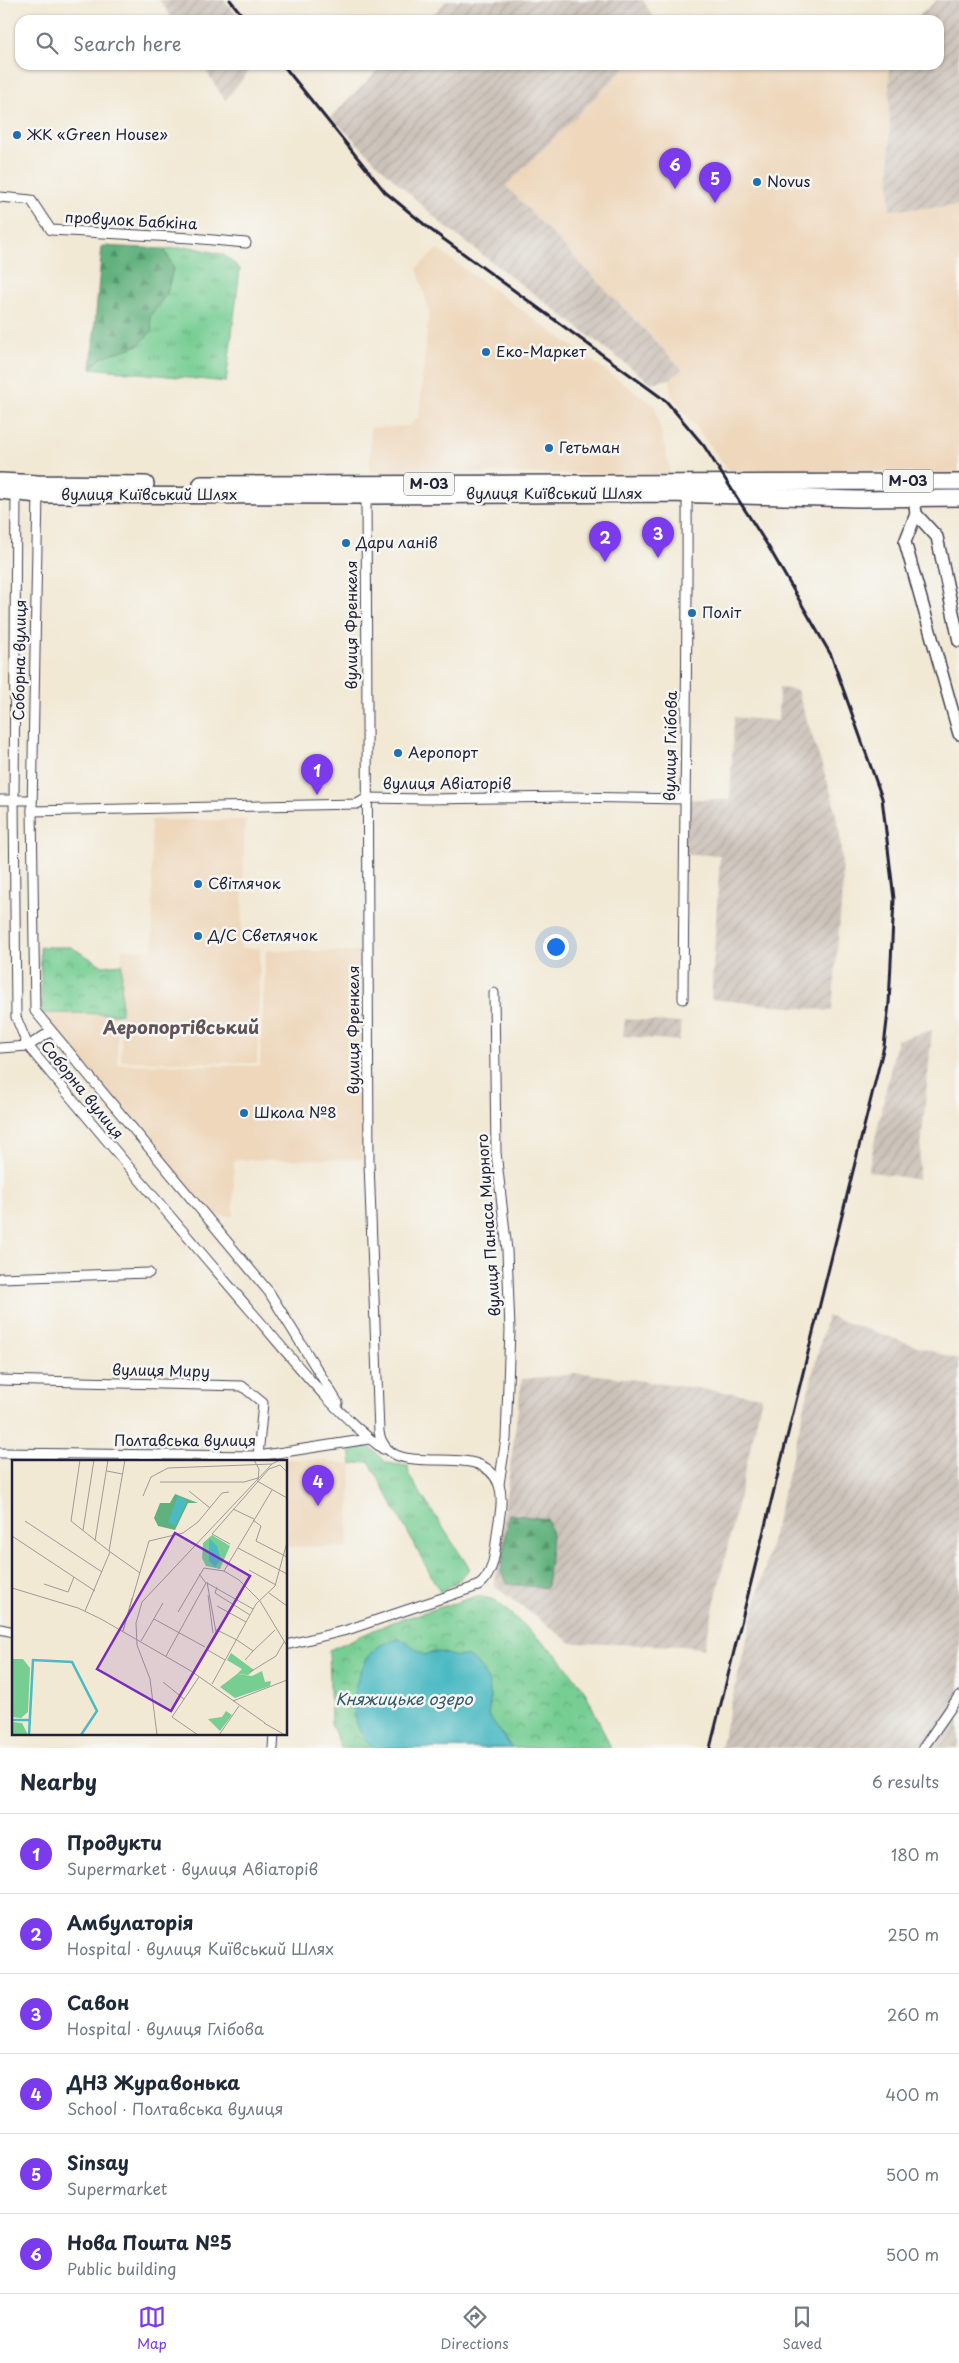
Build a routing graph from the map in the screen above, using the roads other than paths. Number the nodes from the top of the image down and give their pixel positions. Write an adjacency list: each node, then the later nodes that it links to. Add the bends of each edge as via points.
1 (0, 197): 2 (street, провулок Бабкіна, via 31,200 51,230)
2 (246, 244)
3 (0, 481): 6 (highway, вулиця Київський Шлях / М-03)
4 (912, 481): 5 (highway, вулиця Київський Шлях / М-03); 8 (highway, вулиця Київський Шлях / М-03); 12 (street)
5 (959, 482)
6 (16, 487): 7 (highway, вулиця Київський Шлях / М-03); 9 (highway, вулиця Київський Шлях / М-03); 18 (street, Соборна вулиця)
7 (38, 489): 8 (highway, вулиця Київський Шлях / М-03); 19 (street, Соборна вулиця)
8 (366, 490): 10 (highway, вулиця Київський Шлях / М-03); 15 (street, вулиця Френкеля)
9 (0, 491)
10 (687, 494): 12 (highway, вулиця Київський Шлях / М-03); 16 (street, вулиця Глібова)
11 (959, 498): 12 (highway, вулиця Київський Шлях / М-03)
12 (915, 506): 13 (street, via 937,537); 14 (street, via 905,542)
13 (959, 641)
14 (959, 734)
15 (367, 798): 16 (street, вулиця Авіаторів); 20 (street, вулиця Авіаторів, via 357,804); 31 (street, вулиця Френкеля, via 369,1163 378,1422 380,1441)
16 (684, 799): 22 (street, вулиця Глібова)
17 (0, 800): 18 (street)
18 (14, 800): 19 (street); 24 (street, Соборна вулиця, via 16,1017)
19 (32, 800): 20 (street, Соборна вулиця)
20 (32, 811): 23 (street, Соборна вулиця, via 35,1011)
21 (494, 993): 34 (street, вулиця Панаса Мирного, via 496,1152 507,1250 510,1330 506,1439)
22 (683, 999)
23 (50, 1032): 24 (street); 29 (street, Соборна вулиця, via 269,1292)
24 (28, 1046): 25 (street); 29 (street, Соборна вулиця, via 172,1220)
25 (0, 1048)
26 (149, 1273): 27 (street)
27 (0, 1278)
28 (0, 1380): 33 (street, вулиця Миру, via 242,1386 264,1403)
29 (348, 1420): 30 (street, Соборна вулиця)
30 (369, 1439): 31 (street, Соборна вулиця); 33 (street, Полтавська вулиця)
31 (386, 1451): 34 (street, via 406,1458 478,1464 492,1473)
32 (0, 1453): 33 (street, Полтавська вулиця)
33 (258, 1456)
34 (499, 1484): 35 (street, вулиця Панаса Мирного, via 501,1499 493,1560 487,1578 478,1586 347,1630)
35 (288, 1645)
36 (959, 1696): 37 (street)
37 (923, 1748)

